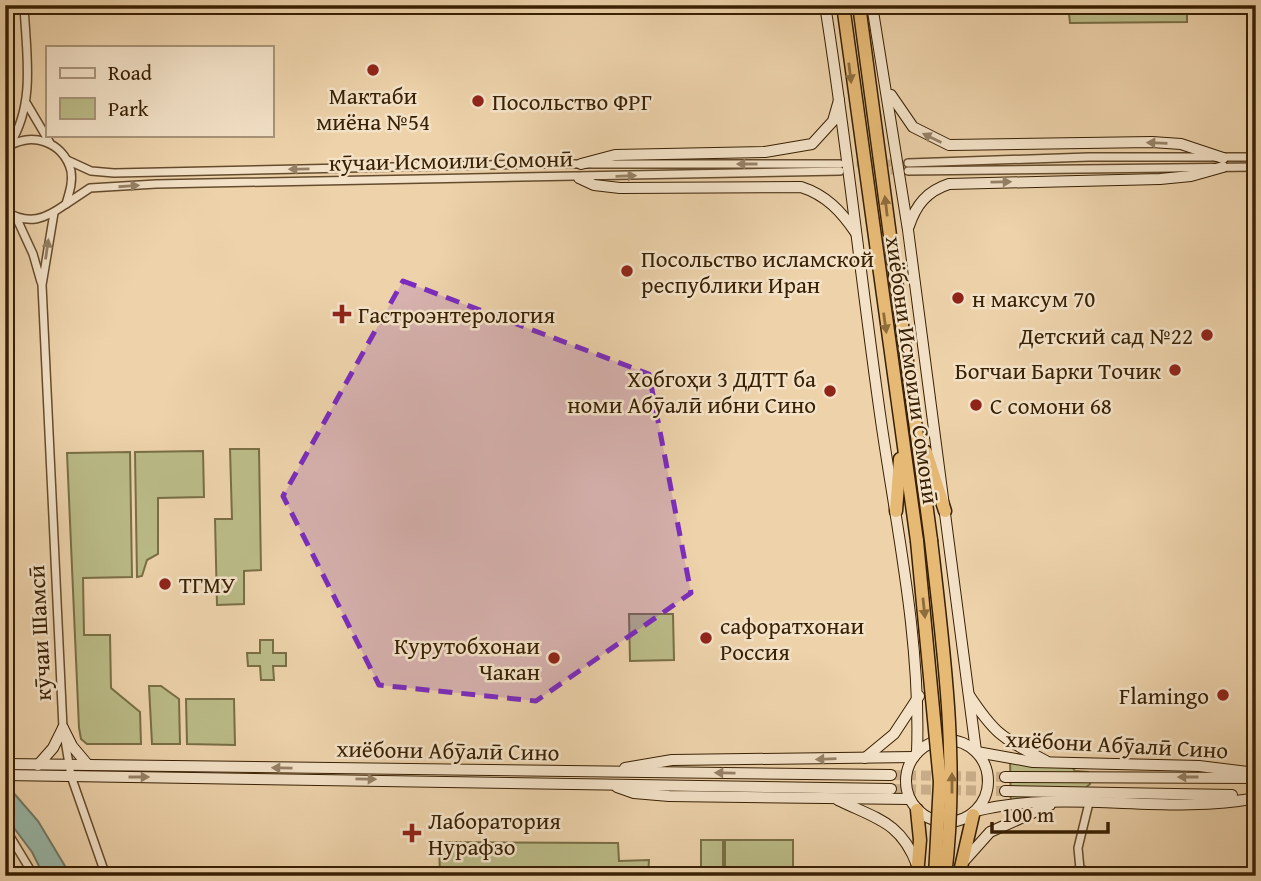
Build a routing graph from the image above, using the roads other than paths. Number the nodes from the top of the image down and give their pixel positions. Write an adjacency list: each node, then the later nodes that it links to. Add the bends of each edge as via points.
1 (24, 5): 10 (street)
2 (825, 5): 9 (main road)
3 (836, 5): 7 (highway)
4 (843, 5): 7 (highway, хиёбони Исмоили Сомонӣ)
5 (872, 5): 8 (main road)
6 (861, 9): 32 (highway, хиёбони Исмоили Сомонӣ, one-way to 6)
7 (845, 20): 33 (highway, хиёбони Исмоили Сомонӣ, one-way to 33)
8 (885, 80): 17 (main road, one-way to 8, via 1181,144 1152,142 949,145 913,128); 29 (main road)
9 (840, 96): 18 (main road, via 832,121 812,144 765,152 615,155); 30 (main road)
10 (27, 104): 12 (street); 14 (street, via 21,126)
11 (46, 136): 13 (street)
12 (46, 136)
13 (51, 144): 14 (street, via 30,139); 16 (street)
14 (7, 147)
15 (1256, 157): 17 (street)
16 (67, 160): 20 (street, кӯчаи Исмоили Сомонӣ, one-way to 16, via 114,173 91,171); 25 (street, via 71,187)
17 (1223, 162): 17 (street, via 1028,170 908,167 1027,159); 21 (street); 29 (main road, one-way to 17, via 926,195 949,184 1160,179 1191,176)
18 (580, 164): 19 (street, кӯчаи Исмоили Сомонӣ); 20 (street, кӯчаи Исмоили Сомонӣ)
19 (686, 164): 22 (street); 22 (street, кӯчаи Исмоили Сомонӣ, one-way to 19, via 840,167)
20 (449, 166): 24 (street)
21 (1256, 167)
22 (686, 174): 23 (street, кӯчаи Исмоили Сомонӣ, one-way to 22)
23 (579, 178): 24 (street, кӯчаи Исмоили Сомонӣ); 30 (main road, via 620,188 801,187 833,204)
24 (449, 179): 25 (street, кӯчаи Исмоили Сомонӣ, one-way to 24, via 89,188)
25 (66, 204): 27 (street)
26 (5, 211): 28 (street)
27 (54, 213): 28 (street, via 32,220); 31 (street, кӯчаи Шамсӣ, one-way to 27)
28 (16, 217): 31 (street, кӯчаи Шамсӣ)
29 (908, 230): 35 (main road)
30 (858, 236): 34 (main road)
31 (42, 285): 38 (street, кӯчаи Шамсӣ)
32 (916, 422): 35 (highway); 68 (highway, хиёбони Исмоили Сомонӣ, one-way to 32, bridge, via 952,772 949,695)
33 (901, 431): 34 (highway); 67 (highway, хиёбони Исмоили Сомонӣ, one-way to 67, bridge, via 917,541 940,782)
34 (896, 511): 37 (main road)
35 (945, 511): 36 (main road)
36 (966, 692): 39 (main road); 42 (main road, via 992,729)
37 (919, 696): 40 (main road); 41 (main road, via 894,734)
38 (63, 728): 44 (main road); 45 (main road, via 53,748); 46 (street, кӯчаи Шамсӣ)
39 (976, 752): 40 (main road, via 946,740 936,741); 42 (main road, хиёбони Абӯалӣ Сино); 61 (main road, via 984,761 989,782)
40 (916, 755): 41 (main road); 57 (main road, via 906,777)
41 (865, 758): 47 (main road, one-way to 47, via 672,760)
42 (1050, 763): 50 (main road, хиёбони Абӯалӣ Сино, via 1199,766)
43 (5, 764): 45 (main road, хиёбони Абӯалӣ Сино)
44 (88, 765): 46 (main road, хиёбони Абӯалӣ Сино); 47 (main road, хиёбони Абӯалӣ Сино, one-way to 44)
45 (32, 768): 46 (main road, хиёбони Абӯалӣ Сино); 48 (main road, хиёбони Абӯалӣ Сино)
46 (69, 771): 52 (main road, хиёбони Абӯалӣ Сино, one-way to 52); 66 (street, кӯчаи Шамсӣ)
47 (611, 771): 49 (main road, хиёбони Абӯалӣ Сино, one-way to 47)
48 (5, 775)
49 (891, 775)
50 (1256, 775): 51 (main road, хиёбони Абӯалӣ Сино, one-way to 51)
51 (1006, 777)
52 (610, 784): 53 (main road, хиёбони Абӯалӣ Сино); 56 (main road, via 634,793 669,796)
53 (891, 789)
54 (1005, 791): 55 (main road, хиёбони Абӯалӣ Сино)
55 (1256, 797): 59 (main road, хиёбони Абӯалӣ Сино)
56 (835, 798): 57 (main road); 63 (main road, via 888,824 908,841)
57 (909, 799): 60 (main road)
58 (1055, 803): 59 (main road, хиёбони Абӯалӣ Сино); 61 (main road, хиёбони Абӯалӣ Сино, via 1009,804); 64 (main road, via 990,832 974,846)
59 (1089, 803): 69 (street, via 1078,848 1080,869)
60 (917, 810): 61 (main road, via 927,818 950,823); 63 (highway)
61 (974, 813): 64 (highway)
62 (5, 828): 65 (street)
63 (918, 871)
64 (960, 871)
65 (34, 876)
66 (106, 876)
67 (935, 876)
68 (945, 876)
69 (1100, 876)

